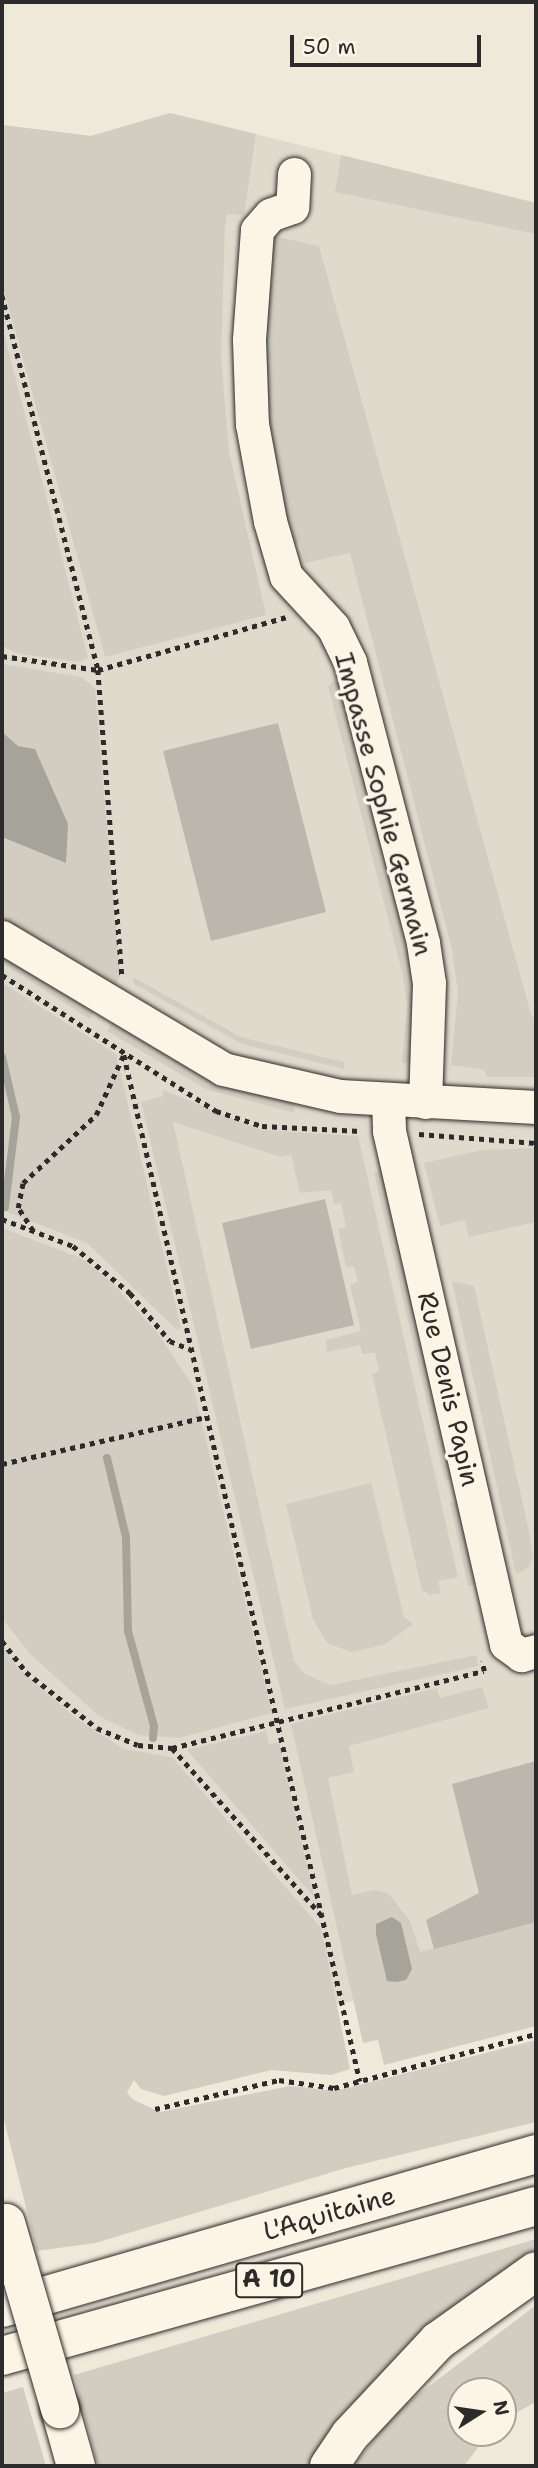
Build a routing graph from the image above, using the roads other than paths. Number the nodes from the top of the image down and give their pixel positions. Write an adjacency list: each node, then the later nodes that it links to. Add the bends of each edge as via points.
1 (293, 174): 4 (street, Impasse Sophie Germain, via 292,207 270,215 257,230 249,340 252,424 270,521 286,576 333,627 350,662 423,943 429,983)
2 (2, 937): 3 (street, via 223,1069 317,1092)
3 (388, 1100): 4 (street); 6 (street, Rue Denis Papin, via 389,1131 506,1644 521,1655)
4 (425, 1102): 5 (street)
5 (536, 1107)
6 (536, 1651)
7 (536, 2154): 10 (highway, L'Aquitaine / A 10)
8 (536, 2206): 15 (highway, L'Aquitaine / A 10)
9 (4, 2215): 16 (highway, bridge)
10 (273, 2230): 13 (highway); 14 (highway, L'Aquitaine / A 10)
11 (2, 2265): 16 (highway)
12 (536, 2271): 19 (highway, via 438,2341 350,2435)
13 (2, 2286)
14 (2, 2308)
15 (2, 2356)
16 (52, 2410): 17 (highway); 18 (highway)
17 (60, 2466)
18 (76, 2466)
19 (329, 2466)

